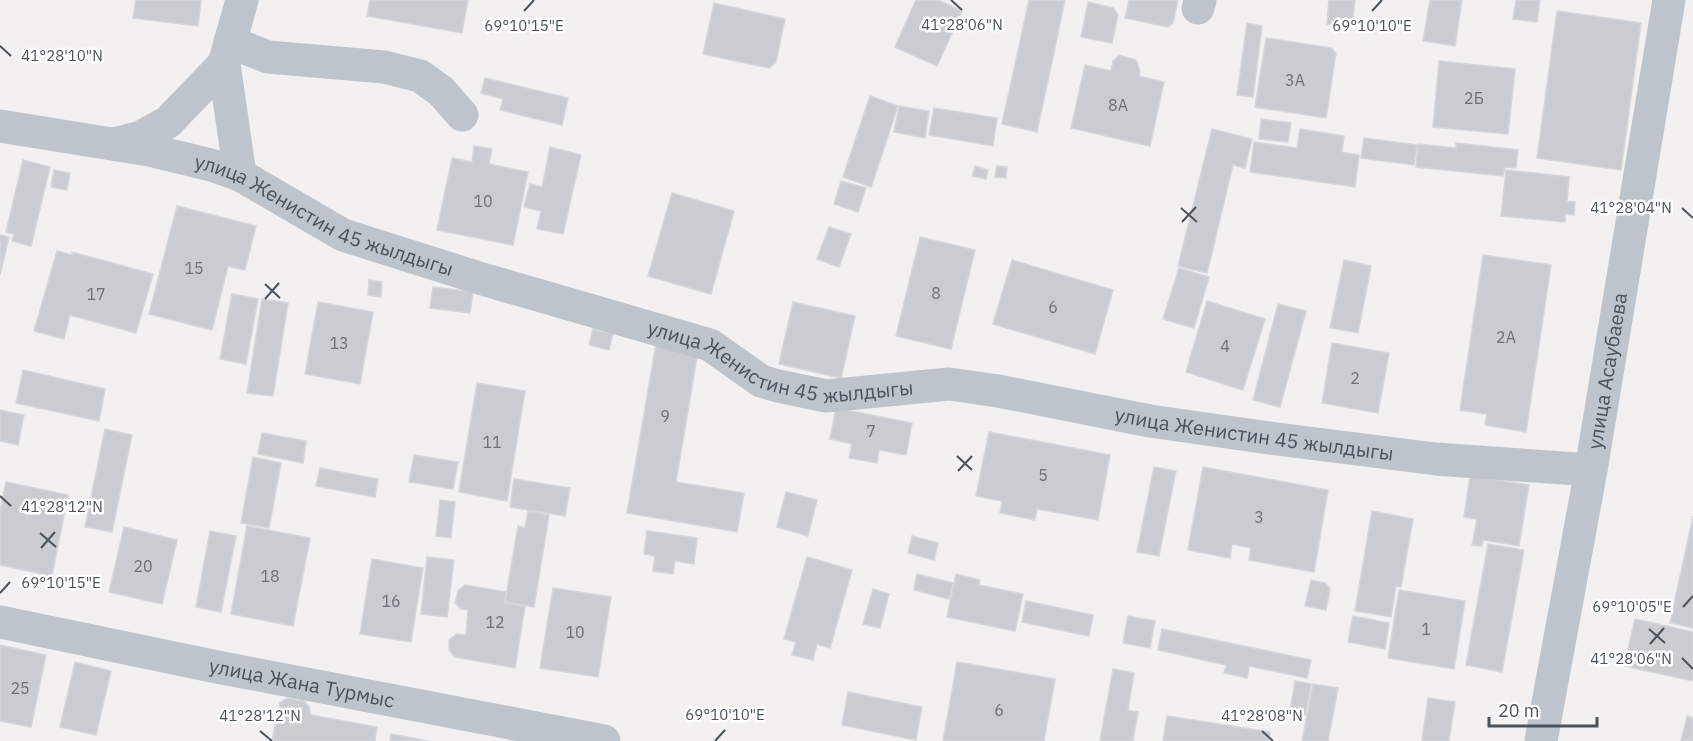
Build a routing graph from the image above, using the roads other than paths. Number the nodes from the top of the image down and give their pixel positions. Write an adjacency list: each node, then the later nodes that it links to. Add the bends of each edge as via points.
1 (242, 0): 3 (street)
2 (1670, 0): 8 (street, улица Асаубаева)
3 (227, 53): 4 (street, via 384,67 420,76 441,91); 6 (street, via 168,122 141,137); 7 (street)
4 (462, 115)
5 (0, 126): 6 (street, улица Женистин 45 жылдыгы)
6 (112, 144): 7 (street, улица Женистин 45 жылдыгы, via 183,158)
7 (240, 175): 8 (street, улица Женистин 45 жылдыгы, via 343,235 710,345 761,381 778,386 826,396 949,384 1150,421 1276,439 1436,459)
8 (1591, 470): 11 (street, улица Асаубаева)
9 (0, 622): 10 (street, улица Жана Турмыс)
10 (604, 741)
11 (1541, 741)

